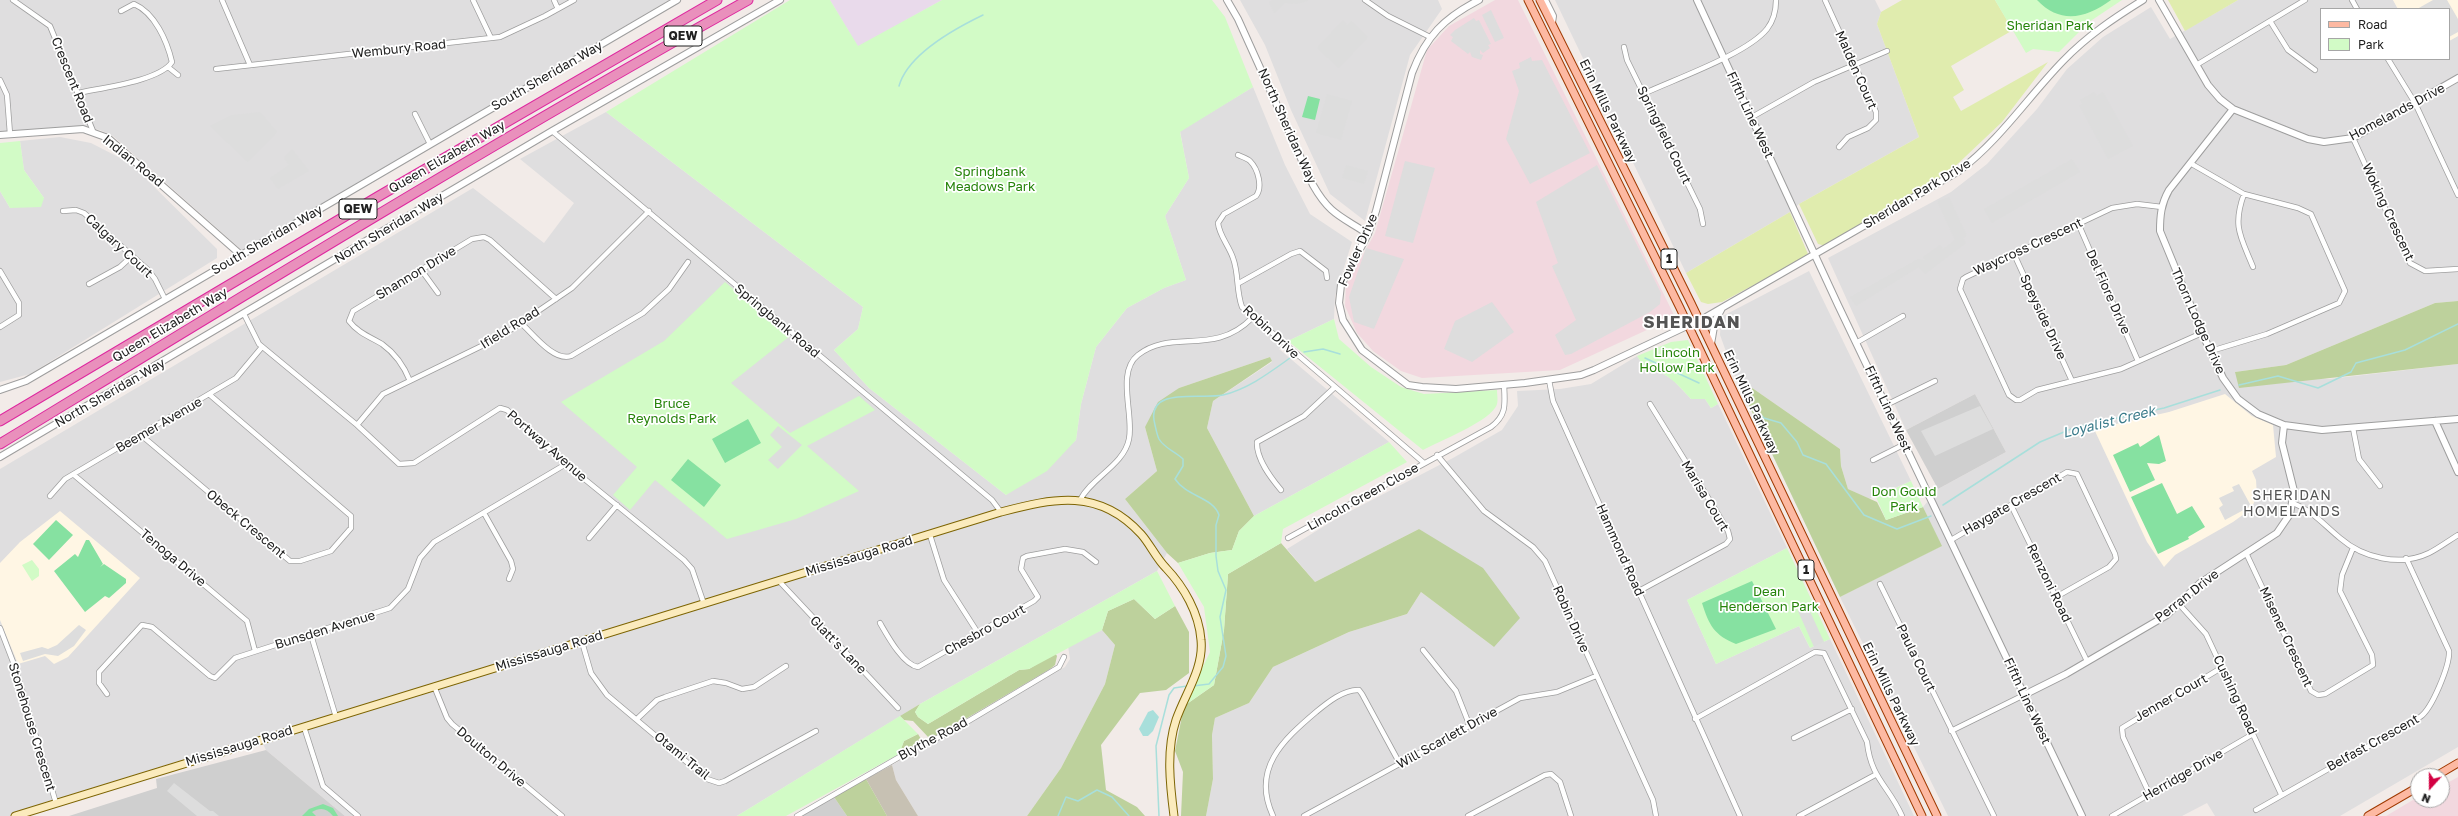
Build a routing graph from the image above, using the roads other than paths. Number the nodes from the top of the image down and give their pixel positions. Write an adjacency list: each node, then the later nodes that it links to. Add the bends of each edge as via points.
1 (13, 0): 41 (street, Crescent Road, via 50,26)
2 (222, 0): 33 (street)
3 (473, 0): 27 (street)
4 (554, 0): 22 (street)
5 (574, 0): 22 (street, Wembury Road)
6 (678, 0): 52 (street, South Sheridan Way)
7 (717, 0): 104 (highway, Queen Elizabeth Way / QEW)
8 (748, 0): 110 (highway, Queen Elizabeth Way / QEW, via 617,73 384,210)
9 (780, 0): 48 (street, North Sheridan Way)
10 (1227, 0): 63 (street, North Sheridan Way, via 1323,204)
11 (1365, 0): 26 (street, via 1388,16)
12 (1479, 0): 26 (street, Fowler Drive, via 1458,11)
13 (1528, 0): 85 (main road, Erin Mills Parkway / 1)
14 (1540, 0): 25 (main road, Erin Mills Parkway / 1)
15 (1545, 0): 25 (street, via 1552,16)
16 (1696, 0): 30 (street, Fifth Line West)
17 (1776, 0): 30 (street, via 1775,15 1768,28 1752,42)
18 (1825, 0): 34 (street, Malden Court)
19 (2143, 0): 64 (street, Sheridan Park Drive, via 2096,30 2064,60 1976,158 1940,183)
20 (2159, 0): 32 (street, Homelands Drive)
21 (2305, 0): 24 (street)
22 (558, 9): 27 (street, Wembury Road, via 500,37)
23 (121, 11): 35 (street, via 134,4 147,12 160,30 172,62)
24 (2270, 21): 32 (street); 37 (street, via 2288,50)
25 (1552, 24): 83 (main road, Erin Mills Parkway / 1)
26 (1430, 37): 63 (street, Fowler Drive, via 1419,54 1412,73)
27 (491, 38): 33 (street, Wembury Road)
28 (1624, 47): 42 (street, Springfield Court, via 1627,60)
29 (1887, 51): 34 (street)
30 (1724, 58): 42 (street); 46 (street, Fifth Line West)
31 (2389, 60): 43 (street)
32 (2198, 64): 44 (street, Homelands Drive, via 2208,85 2220,99)
33 (250, 65): 36 (street, Wembury Road)
34 (1854, 65): 46 (street, via 1814,82); 53 (street, Malden Court, via 1876,112 1876,120 1868,128 1848,137)
35 (168, 67): 38 (street); 41 (street, via 131,82)
36 (216, 68)
37 (2315, 70)
38 (178, 75)
39 (2458, 78): 43 (street, Homelands Drive)
40 (0, 80): 49 (street, via 7,95)
41 (78, 92): 47 (street, Crescent Road)
42 (1643, 94): 62 (street, Springfield Court, via 1700,209)
43 (2414, 103): 51 (street, Homelands Drive); 57 (street)
44 (2233, 108): 51 (street, Homelands Drive, via 2308,139 2324,142); 55 (street, Thorn Lodge Drive)
45 (415, 114): 52 (street)
46 (1752, 117): 64 (street, Fifth Line West)
47 (93, 131): 49 (street, Indian Road, via 63,129); 66 (street, Indian Road, via 118,145)
48 (552, 131): 60 (street, Springbank Road); 80 (street, North Sheridan Way)
49 (10, 134): 50 (street, Indian Road)
50 (0, 135)
51 (2353, 138): 70 (street, Woking Crescent, via 2410,263 2425,271)
52 (430, 144): 66 (street, South Sheridan Way)
53 (1839, 147)
54 (1238, 155): 75 (street, Robin Drive, via 1250,161 1260,184 1256,196 1224,214 1218,223 1233,258)
55 (2190, 163): 56 (street); 58 (street, Thorn Lodge Drive, via 2169,190)
56 (2244, 194): 69 (street, via 2239,208 2238,229); 91 (street, via 2298,208 2311,214 2345,291 2340,303 2274,331)
57 (2458, 195)
58 (2162, 207): 61 (street, Waycross Crescent, via 2120,205); 87 (street, Thorn Lodge Drive, via 2160,231)
59 (63, 211): 67 (street, Calgary Court, via 76,210 84,213)
60 (649, 211): 78 (street, Ifield Road, via 572,288); 126 (street, Springbank Road, via 992,500)
61 (2078, 223): 65 (street, Waycross Crescent); 92 (street, Del Fiore Drive)
62 (1703, 224)
63 (1368, 234): 97 (street, Fowler Drive, via 1341,285 1339,303 1343,320 1362,350 1408,385 1456,389)
64 (1814, 254): 79 (street, Sheridan Park Drive); 88 (street, Fifth Line West)
65 (2014, 254): 96 (street, Speyside Drive); 96 (street, Waycross Crescent, via 1962,279 1960,289 2012,398 2020,400 2038,390)
66 (241, 255): 77 (street, South Sheridan Way)
67 (132, 256): 74 (street, via 120,267); 77 (street, Calgary Court, via 155,279)
68 (688, 262): 84 (street, via 668,289 643,313 572,356 566,358 556,355)
69 (2253, 267)
70 (2458, 269)
71 (0, 271): 86 (street, via 20,309 19,315)
72 (422, 271): 76 (street); 78 (street, Shannon Drive, via 472,239 484,237 497,245); 94 (street, Shannon Drive, via 353,311 348,321 391,351 404,367)
73 (1327, 278): 75 (street, via 1326,272 1300,251)
74 (88, 284)
75 (1239, 284): 82 (street, Robin Drive, via 1239,300)
76 (438, 293)
77 (165, 299): 99 (street, South Sheridan Way, via 26,381)
78 (556, 299): 84 (street, Ifield Road)
79 (1722, 308): 83 (street, Sheridan Park Drive); 89 (street, via 1714,321)
80 (244, 314): 90 (street, Portway Avenue); 113 (street, North Sheridan Way)
81 (1903, 316): 88 (street)
82 (1252, 318): 98 (street, Robin Drive); 122 (street, via 1226,337 1175,342 1149,348 1132,360 1127,371 1129,439 1116,462 1086,489)
83 (1699, 320): 85 (street, Sheridan Park Drive); 89 (main road, Erin Mills Parkway / 1)
84 (521, 323): 94 (street, Ifield Road, via 500,337)
85 (1688, 326): 93 (street, Sheridan Park Drive, via 1594,370 1581,375); 190 (main road, Erin Mills Parkway / 1)
86 (0, 327)
87 (2202, 333): 91 (street, Thorn Lodge Drive); 92 (street, Waycross Crescent)
88 (1856, 343): 102 (street, Fifth Line West)
89 (1710, 344): 191 (main road, Erin Mills Parkway / 1)
90 (262, 347): 100 (street, Beemer Avenue, via 236,378); 106 (street, Portway Avenue)
91 (2212, 351): 107 (street, Thorn Lodge Drive, via 2223,378 2238,399 2258,414)
92 (2138, 361): 96 (street, Waycross Crescent, via 2121,369)
93 (1549, 380): 97 (street, Fowler Drive); 140 (street, Hammond Road, via 1553,401)
94 (410, 381): 106 (street, Ifield Road, via 383,394)
95 (1935, 381): 102 (street)
96 (2072, 381)
97 (1504, 385): 112 (street, Lincoln Green Close, via 1505,411 1499,421)
98 (1335, 387): 115 (street, Robin Drive); 120 (street, via 1304,416 1257,442 1257,453 1272,480)
99 (0, 390)
100 (210, 395): 109 (street, Beemer Avenue); 109 (street, Obeck Crescent, via 351,516 351,528 331,551 300,561 290,561)
101 (1650, 404): 140 (street, Marisa Court, via 1715,509 1730,539 1726,544)
102 (1886, 405): 111 (street, Fifth Line West)
103 (2458, 418): 105 (street, Thorn Lodge Drive)
104 (0, 421)
105 (2435, 421): 108 (street, Thorn Lodge Drive); 117 (street)
106 (357, 425): 116 (street, Portway Avenue, via 399,464 407,465 500,408 517,417)
107 (2284, 425): 108 (street, Thorn Lodge Drive, via 2309,430); 123 (street, Perran Drive, via 2282,443 2292,479)
108 (2353, 428): 119 (street, via 2359,459)
109 (141, 435): 118 (street, Beemer Avenue)
110 (0, 444)
111 (1904, 444): 114 (street); 132 (street, Fifth Line West)
112 (1437, 455): 115 (street, Lincoln Green Close); 155 (street, Robin Drive, via 1484,511 1533,547 1545,561)
113 (0, 457)
114 (1873, 460)
115 (1424, 463): 131 (street, Lincoln Green Close)
116 (566, 464): 124 (street, Portway Avenue); 127 (street, Bunsden Avenue)
117 (2458, 472)
118 (74, 475): 121 (street, Beemer Avenue, via 65,479); 150 (street, Tenoga Drive, via 247,621)
119 (2380, 486)
120 (1281, 490)
121 (50, 496)
122 (1083, 500): 126 (main road, Mississauga Road, via 1039,502); 181 (main road, Mississauga Road, via 1131,524 1169,570 1196,615 1201,641 1200,659 1176,720 1170,750)
123 (2293, 503): 133 (street, via 2316,517); 134 (street, Perran Drive, via 2290,514 2277,533)
124 (617, 505): 130 (street); 142 (street, Portway Avenue, via 692,569)
125 (2011, 505): 132 (street, Haygate Crescent); 141 (street, Renzoni Road); 141 (street, Haygate Crescent, via 2067,472 2079,477 2116,559 2109,567)
126 (1001, 512): 128 (main road, Mississauga Road)
127 (484, 513): 137 (street, via 511,561 513,569); 147 (street, Bunsden Avenue, via 434,542 420,558 408,589 390,608)
128 (930, 534): 138 (main road, Mississauga Road); 146 (street, via 944,580)
129 (2458, 535): 135 (street, via 2428,553)
130 (589, 538)
131 (1288, 538)
132 (1951, 540): 158 (street, Fifth Line West)
133 (2353, 548): 134 (street, Misener Crescent, via 2342,575 2340,590 2372,655 2373,665 2325,694 2318,695 2311,691); 135 (street, via 2388,560)
134 (2247, 554): 143 (street, Perran Drive, via 2200,583)
135 (2406, 558): 173 (street, Belfast Crescent, via 2449,651 2448,662 2430,707 2420,717)
136 (1096, 562): 146 (street, Chesbro Court, via 1084,552 1065,549 1023,558 1021,569 1038,597)
137 (509, 579)
138 (779, 581): 142 (main road, Mississauga Road); 159 (street, Glatt's Lane)
139 (1880, 584): 167 (street, Paula Court)
140 (1639, 591): 163 (street, Hammond Road)
141 (2056, 597): 152 (street, Renzoni Road)
142 (704, 604): 148 (main road, Mississauga Road)
143 (2179, 604): 152 (street, Perran Drive, via 2167,615); 154 (street, Cushing Road, via 2206,634)
144 (880, 623): 146 (street, Chesbro Court, via 890,642 911,664 918,667)
145 (0, 628): 175 (street, Stonehouse Crescent, via 15,668)
146 (978, 633)
147 (311, 635): 150 (street, Bunsden Avenue); 161 (street)
148 (582, 642): 156 (main road, Mississauga Road); 162 (street, Otami Trail, via 586,662 599,684 607,695)
149 (1423, 650): 164 (street, via 1456,691)
150 (255, 651): 157 (street, Bunsden Avenue, via 235,658 215,678 152,627 142,625 99,672 99,683)
151 (1064, 657): 180 (street, Blythe Road, via 1059,667 950,732 915,748)
152 (2087, 662): 158 (street, Perran Drive)
153 (786, 666): 162 (street, via 754,687 742,689 713,681 665,697 657,700)
154 (2221, 668): 168 (street, Cushing Road); 174 (street, Jenner Court, via 2122,728 2123,737)
155 (1596, 676): 164 (street, Will Scarlett Drive, via 1557,692 1520,698); 186 (street, Robin Drive, via 1653,800)
156 (434, 686): 161 (main road, Mississauga Road); 179 (street, Doulton Drive, via 452,724)
157 (107, 694)
158 (2024, 695): 167 (street, Perran Drive); 193 (street, Fifth Line West)
159 (898, 708)
160 (1852, 709): 163 (street, via 1827,655 1818,651); 169 (street); 171 (street, via 1867,742)
161 (336, 717): 165 (main road, Mississauga Road)
162 (637, 719): 166 (street, Otami Trail, via 707,779 719,783)
163 (1695, 719): 187 (street, Hammond Road)
164 (1469, 724): 170 (street, Will Scarlett Drive)
165 (304, 727): 175 (main road, Mississauga Road); 178 (street, via 323,786)
166 (816, 731)
167 (1951, 731): 192 (street, Paula Court)
168 (2253, 734): 173 (street, Cushing Road); 174 (street, Herridge Drive)
169 (1794, 738)
170 (1400, 764): 182 (street, via 1362,694 1359,690 1350,691 1326,704 1288,736 1274,754 1266,777 1267,801); 183 (street, Will Scarlett Drive)
171 (1875, 775): 188 (street); 189 (street)
172 (2410, 792): 195 (main road)
173 (2281, 794): 176 (street, Belfast Crescent)
174 (2150, 795): 194 (street, Herridge Drive)
175 (56, 803): 177 (main road, Mississauga Road)
176 (2256, 810)
177 (15, 816)
178 (358, 816)
179 (562, 816)
180 (797, 816)
181 (1174, 816)
182 (1273, 816)
183 (1304, 816)
184 (1468, 816): 185 (street, via 1551,774 1560,782)
185 (1571, 816)
186 (1656, 816)
187 (1740, 816)
188 (1799, 816)
189 (1902, 816)
190 (1922, 816)
191 (1937, 816)
192 (1994, 816)
193 (2082, 816)
194 (2112, 816)
195 (2368, 816)

